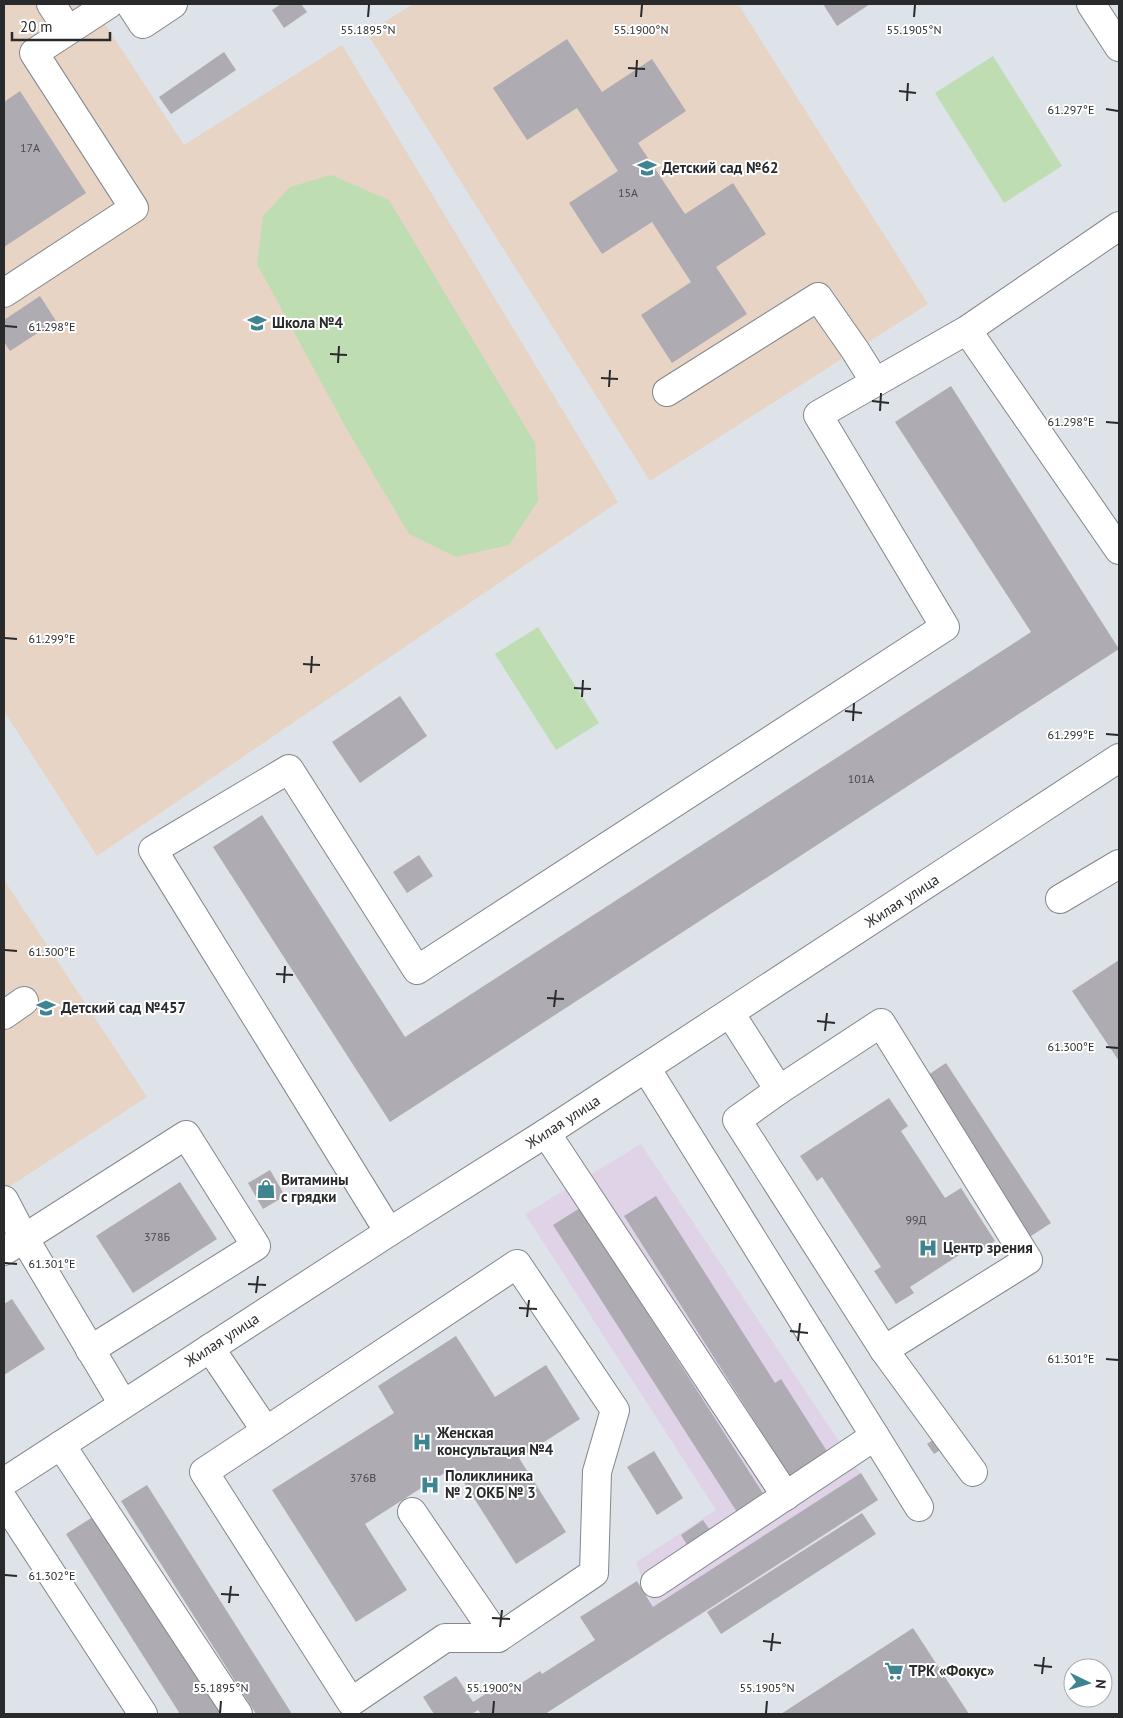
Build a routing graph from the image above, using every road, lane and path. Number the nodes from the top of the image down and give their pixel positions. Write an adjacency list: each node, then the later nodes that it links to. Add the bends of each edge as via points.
1 (51, 4): 6 (street)
2 (109, 4): 6 (street)
3 (130, 4): 4 (street, via 143,24)
4 (174, 4)
5 (1091, 4): 7 (street)
6 (68, 30): 9 (street, via 34,53 134,208)
7 (1119, 47)
8 (1119, 226): 10 (street)
9 (4, 293)
10 (967, 330): 11 (street); 13 (street)
11 (875, 382): 12 (street, via 818,297); 22 (street, via 818,415 945,627 417,970 289,769 153,850)
12 (667, 392)
13 (1116, 541)
14 (1119, 758): 17 (street, Жилая улица)
15 (1119, 864): 16 (street)
16 (1060, 899)
17 (730, 1013): 18 (street, Жилая улица); 19 (street)
18 (646, 1068): 20 (street, Жилая улица); 29 (street)
19 (779, 1090): 26 (street, via 737,1120); 26 (street, via 881,1023 1028,1260)
20 (546, 1134): 22 (street, Жилая улица); 33 (street)
21 (4, 1200): 23 (street)
22 (389, 1232): 24 (street, Жилая улица)
23 (14, 1245): 25 (street); 25 (street, via 186,1135 256,1246)
24 (210, 1348): 27 (street, Жилая улица); 28 (street)
25 (90, 1350): 27 (street)
26 (884, 1350): 31 (street)
27 (123, 1404): 30 (street, Жилая улица)
28 (266, 1431): 38 (street, via 204,1472 351,1702 445,1638); 38 (street, via 517,1264 615,1410 597,1472 594,1573)
29 (875, 1436): 33 (street); 35 (street)
30 (61, 1445): 32 (street, Жилая улица); 40 (street)
31 (973, 1472)
32 (4, 1482)
33 (786, 1496): 37 (street)
34 (4, 1501): 39 (street)
35 (919, 1507)
36 (412, 1512): 38 (street)
37 (655, 1582)
38 (498, 1638)
39 (143, 1714)
40 (238, 1714)

